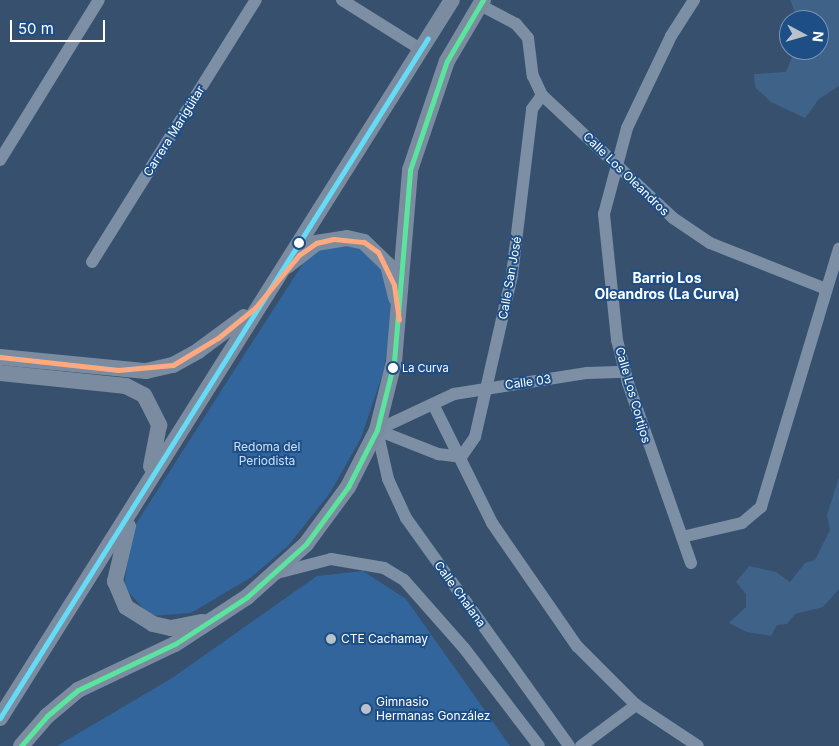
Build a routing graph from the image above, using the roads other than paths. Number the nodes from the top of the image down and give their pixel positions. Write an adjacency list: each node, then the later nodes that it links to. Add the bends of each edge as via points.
1 (99, 0): 9 (street)
2 (256, 0): 12 (street, Carrera Marigüitar)
3 (342, 0): 7 (street)
4 (452, 0): 7 (main road)
5 (694, 0): 10 (street, Calle Los Cortijos, via 671,36)
6 (481, 2): 8 (street, Calle Los Oleandros, via 516,24 528,38 533,76); 15 (main road, via 447,60 410,170)
7 (420, 49): 14 (main road)
8 (542, 96): 10 (street, Calle Los Oleandros); 19 (street, Calle San José, via 532,109 512,275)
9 (0, 160)
10 (615, 161): 13 (street, Calle Los Oleandros, via 673,218 710,243); 17 (street, Calle Los Cortijos, via 604,214)
11 (839, 248): 13 (street)
12 (92, 262)
13 (826, 289): 24 (street, via 761,507 742,523)
14 (254, 308): 15 (main road, via 299,255 316,243 350,238 364,242 388,266); 16 (main road, via 198,352 173,365 146,371); 23 (main road)
15 (399, 321): 21 (main road)
16 (0, 357)
17 (625, 372): 19 (street, Calle 03); 24 (street, Calle Los Cortijos, via 656,475)
18 (0, 373): 23 (main road, via 126,386 144,395 159,425)
19 (488, 388): 20 (street, Calle 03, via 454,394); 22 (street, Calle San José, via 475,437)
20 (434, 406): 21 (street, Calle 03); 22 (street)
21 (377, 430): 22 (street, via 431,452); 26 (main road, via 328,518); 32 (street, Calle Chalana, via 388,479 406,518)
22 (462, 458): 28 (street, via 492,523 577,646)
23 (146, 485): 27 (main road, via 116,564 115,581 126,607 153,624 171,628); 29 (main road)
24 (682, 537): 25 (street, Calle Los Cortijos)
25 (691, 563)
26 (277, 573): 27 (main road); 31 (street, via 304,564 341,560 384,568 404,580)
27 (221, 616): 30 (main road, via 78,690 47,716)
28 (636, 706): 33 (street); 34 (street)
29 (0, 718)
30 (21, 746)
31 (539, 746)
32 (569, 746)
33 (581, 746)
34 (698, 746)

